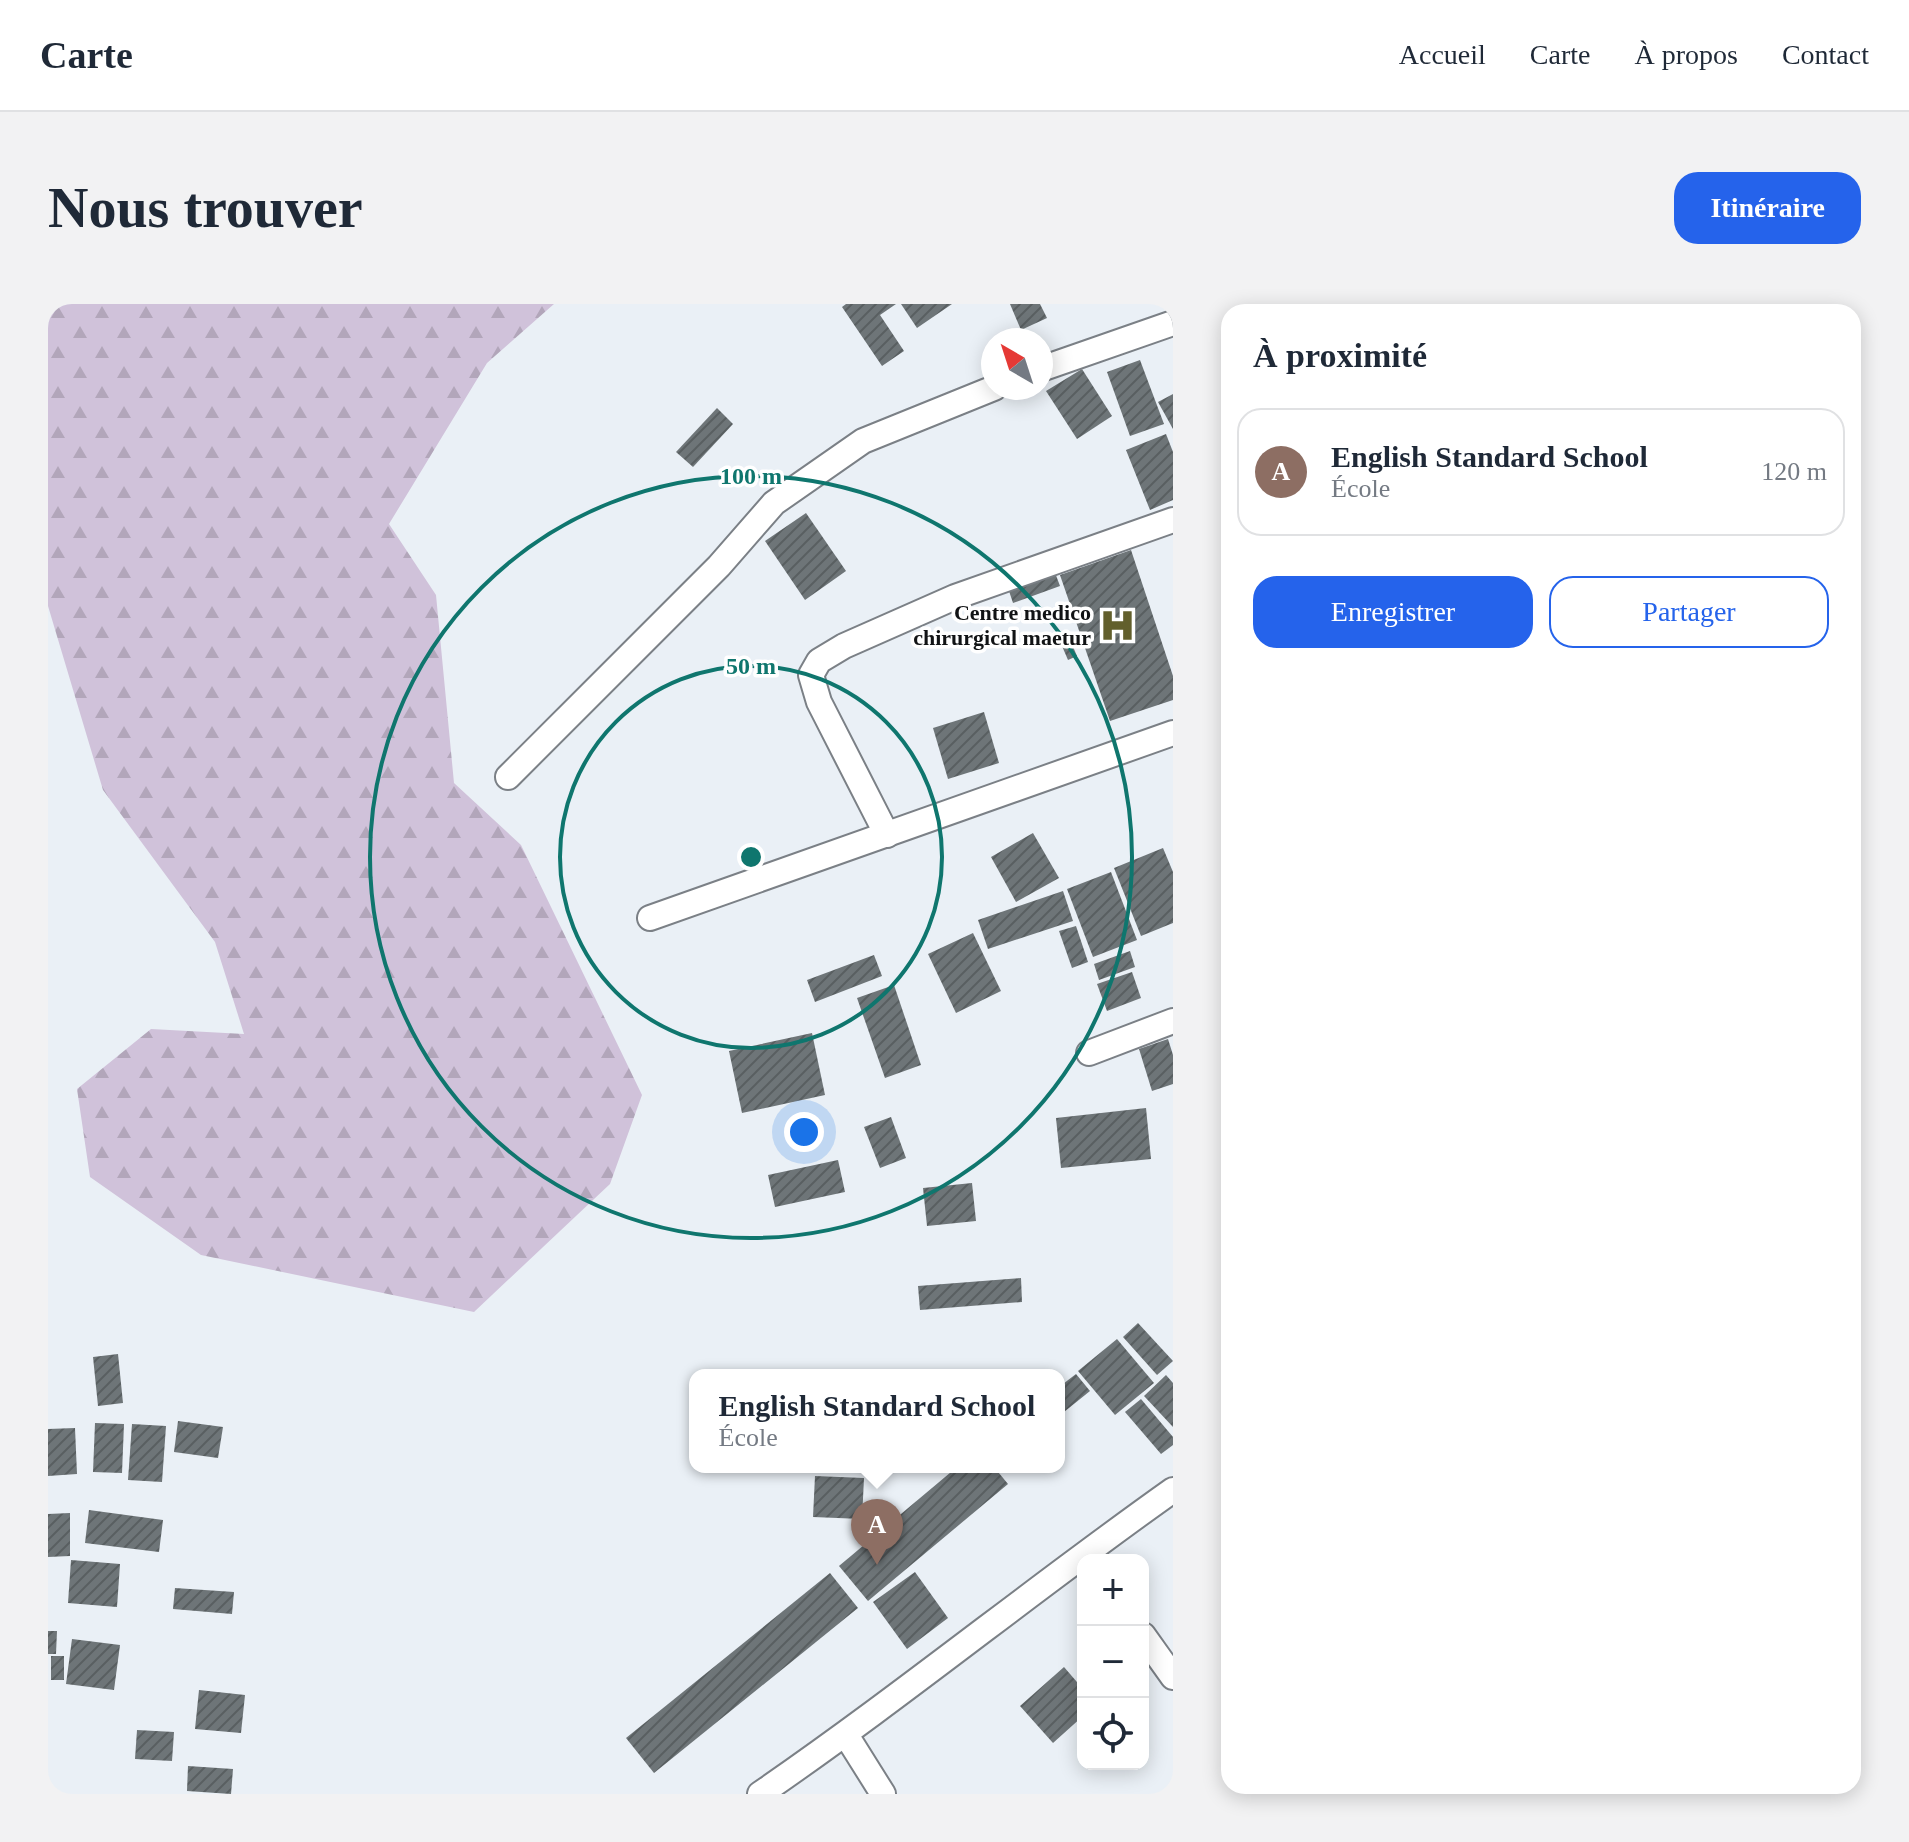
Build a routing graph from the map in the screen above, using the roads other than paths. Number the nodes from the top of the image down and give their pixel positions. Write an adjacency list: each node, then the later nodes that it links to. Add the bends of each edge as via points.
1 (1173, 323): 2 (street)
2 (1053, 365)
3 (981, 393): 6 (street, via 863,441 774,503 719,566)
4 (1173, 520): 7 (street, via 968,592 819,661 811,675 819,702)
5 (1173, 733): 7 (street)
6 (508, 777)
7 (887, 835): 8 (street)
8 (650, 918)
9 (1173, 1021): 10 (street)
10 (1089, 1053)
11 (1173, 1490): 12 (street)
12 (1090, 1554)
13 (1077, 1564): 16 (street)
14 (1149, 1643): 15 (street)
15 (1173, 1677)
16 (846, 1735): 17 (street); 18 (street)
17 (760, 1794)
18 (883, 1794)

